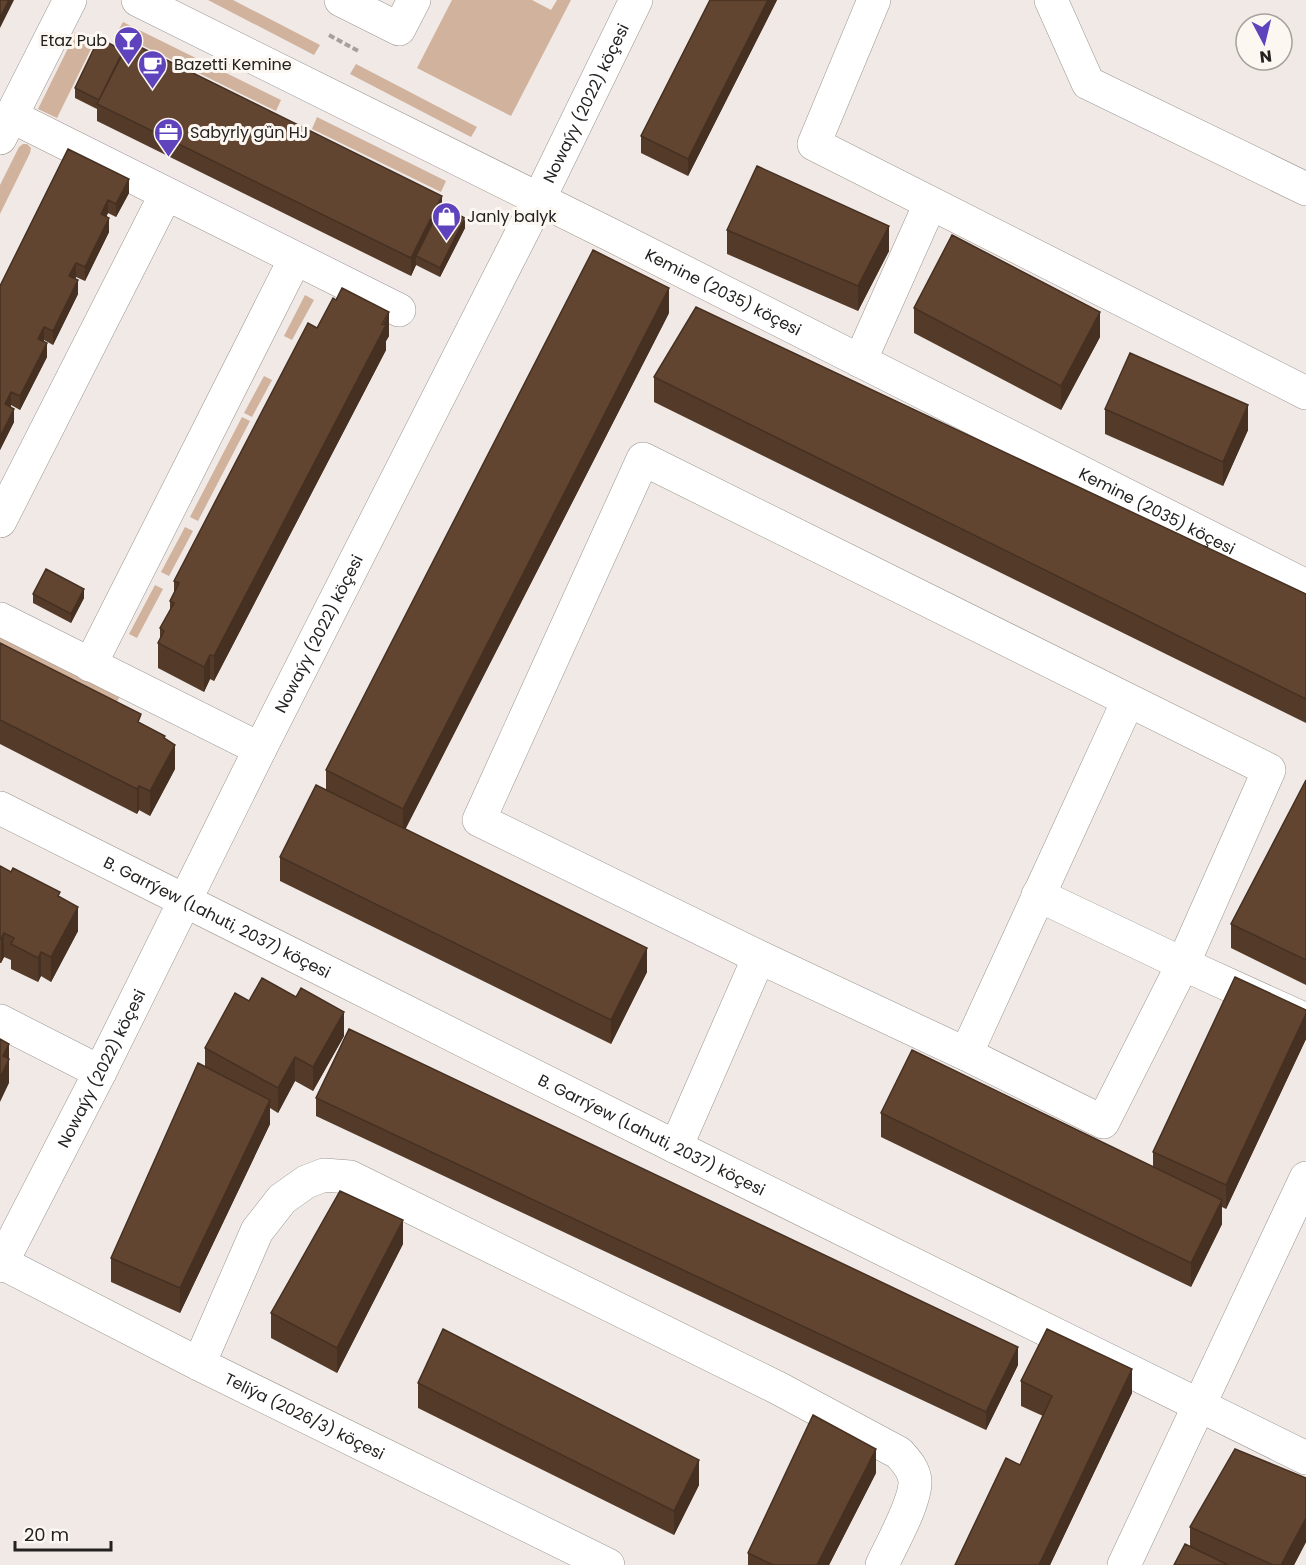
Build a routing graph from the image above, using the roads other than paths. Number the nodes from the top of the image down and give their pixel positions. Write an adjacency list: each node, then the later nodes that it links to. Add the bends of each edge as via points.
1 (70, 0): 8 (street)
2 (138, 0): 11 (street, Kemine (2035) köçesi)
3 (341, 0): 4 (street, via 399,30)
4 (414, 0)
5 (636, 0): 11 (street, Nowaýy (2022) köçesi)
6 (874, 0): 12 (street, via 814,144)
7 (1051, 0): 9 (street, via 1088,83)
8 (6, 127): 10 (street)
9 (1306, 189)
10 (166, 194): 13 (street); 17 (street)
11 (539, 199): 15 (street, Kemine (2035) köçesi); 22 (street, Nowaýy (2022) köçesi)
12 (930, 204): 15 (street); 16 (street)
13 (296, 259): 14 (street); 20 (street)
14 (399, 310)
15 (860, 361): 18 (street, Kemine (2035) köçesi)
16 (1306, 393)
17 (0, 521)
18 (1306, 586)
19 (0, 619): 20 (street)
20 (90, 665): 22 (street)
21 (1128, 701): 24 (street); 26 (street, via 643,459 479,820); 27 (street, via 1269,770)
22 (260, 749): 25 (street, Nowaýy (2022) köçesi)
23 (0, 808): 25 (street, B. Garrýew (Lahuti, 2037) köçesi)
24 (1038, 895): 27 (street); 30 (street)
25 (185, 899): 31 (street, Nowaýy (2022) köçesi); 32 (street, B. Garrýew (Lahuti, 2037) köçesi)
26 (759, 957): 30 (street); 32 (street)
27 (1183, 964): 28 (street); 30 (street, via 1103,1122)
28 (1306, 1020)
29 (0, 1021): 31 (street)
30 (966, 1054)
31 (100, 1072): 34 (street, Nowaýy (2022) köçesi)
32 (676, 1147): 36 (street, B. Garrýew (Lahuti, 2037) köçesi)
33 (1306, 1178): 36 (street)
34 (1, 1264): 35 (street, Teliýa (2026/3) köçesi)
35 (199, 1364): 38 (street, Teliýa (2026/3) köçesi); 39 (street, via 257,1231 282,1199 324,1175 350,1177 778,1388 899,1452 911,1469 914,1496)
36 (1199, 1406): 37 (street, B. Garrýew (Lahuti, 2037) köçesi); 40 (street)
37 (1306, 1458)
38 (608, 1565)
39 (882, 1565)
40 (1124, 1565)

